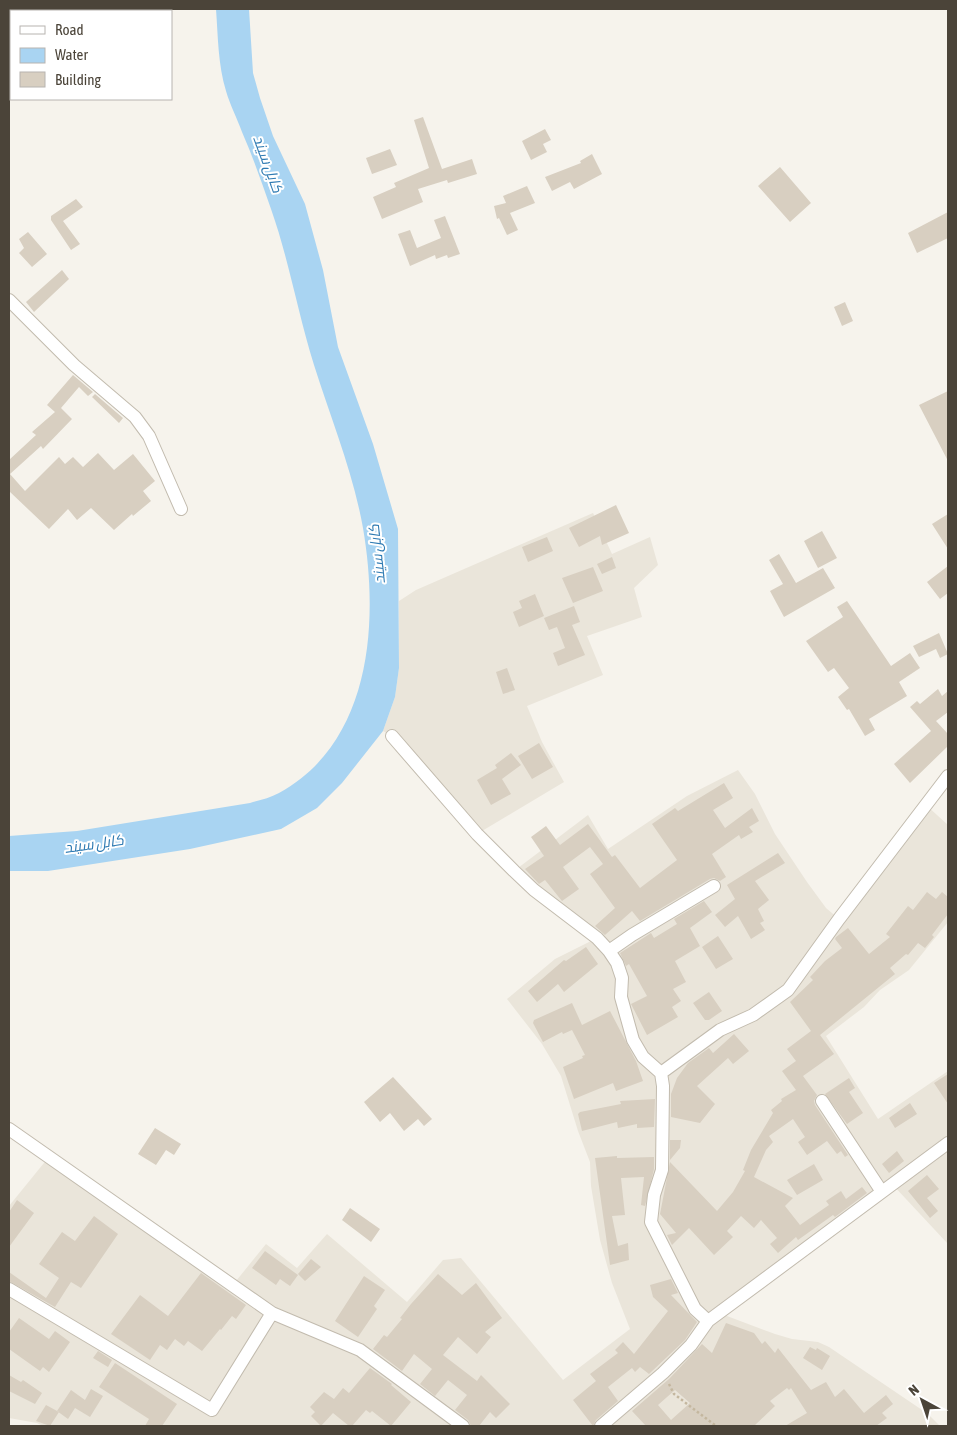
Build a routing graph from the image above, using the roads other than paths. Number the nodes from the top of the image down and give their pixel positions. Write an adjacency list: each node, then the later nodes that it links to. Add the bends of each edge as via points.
1 (9, 300): 2 (street, via 74,365 135,418 149,436)
2 (181, 509)
3 (392, 736): 6 (street, via 534,890 597,938)
4 (948, 776): 7 (street, via 788,990 753,1015 720,1030)
5 (714, 886): 6 (street)
6 (609, 951): 7 (street, via 622,978 621,997 633,1040 643,1057)
7 (661, 1073): 14 (street, via 662,1170 654,1195 651,1222 695,1309)
8 (822, 1101): 11 (street)
9 (9, 1129): 13 (street)
10 (948, 1143): 11 (street)
11 (882, 1192): 14 (street)
12 (9, 1289): 13 (street, via 212,1410)
13 (272, 1312): 15 (street, via 360,1350)
14 (708, 1321): 16 (street, via 664,1374)
15 (463, 1426)
16 (601, 1426)

